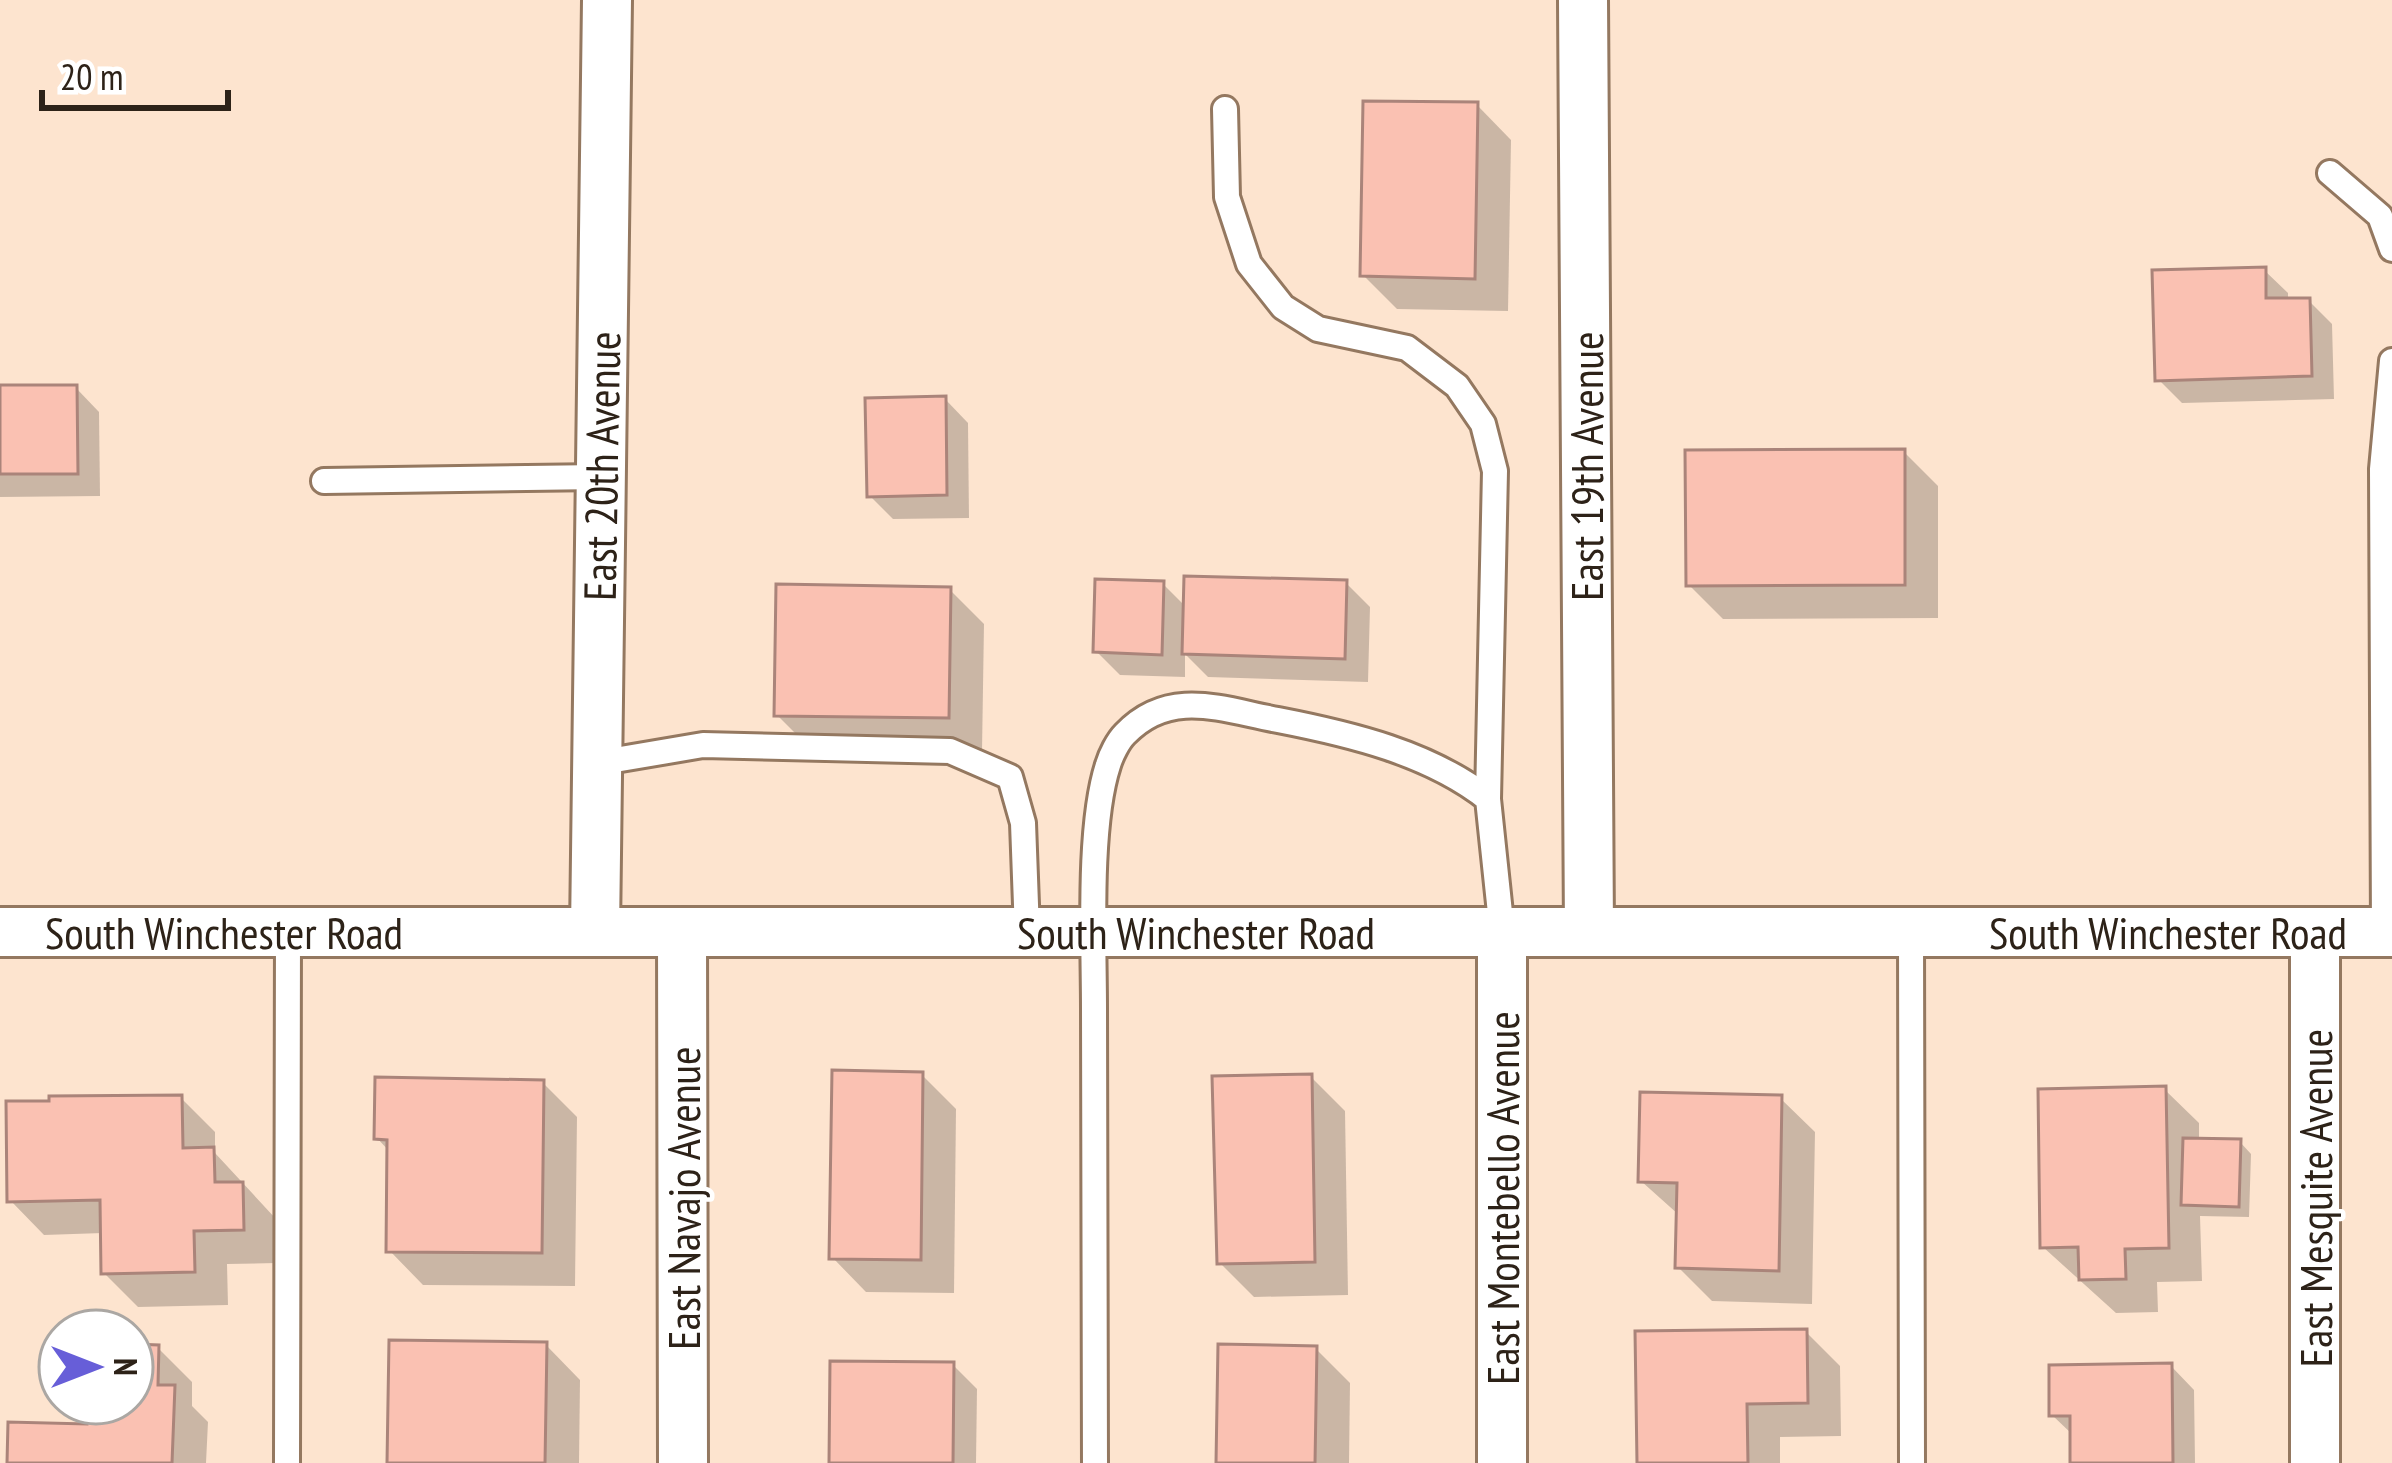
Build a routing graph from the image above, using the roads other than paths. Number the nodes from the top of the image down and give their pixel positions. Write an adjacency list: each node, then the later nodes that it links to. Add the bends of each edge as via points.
1 (607, 0): 7 (street, East 20th Avenue)
2 (1582, 0): 18 (street, East 19th Avenue)
3 (1225, 110): 10 (lane, via 1227,196 1249,264 1283,307 1318,329 1407,348 1457,386 1483,424 1495,471)
4 (2330, 173): 5 (lane, via 2380,216)
5 (2392, 249)
6 (2392, 361): 21 (lane, via 2382,469)
7 (601, 477): 8 (lane); 9 (street, East 20th Avenue)
8 (324, 481)
9 (597, 763): 13 (street, East 20th Avenue); 15 (lane, via 703,745 950,751 1010,777 1023,824)
10 (1488, 799): 16 (lane, via 1407,755 1329,730 1191,704 1154,710 1122,736 1108,766); 17 (lane)
11 (0, 932): 12 (street, South Winchester Road)
12 (288, 932): 13 (street, South Winchester Road); 22 (lane)
13 (595, 932): 14 (street, South Winchester Road)
14 (682, 932): 15 (street, South Winchester Road); 23 (street, East Navajo Avenue)
15 (1027, 932): 16 (street, South Winchester Road)
16 (1094, 932): 17 (street, South Winchester Road); 24 (lane)
17 (1502, 932): 18 (street, South Winchester Road); 25 (street, East Montebello Avenue)
18 (1589, 932): 19 (street, South Winchester Road)
19 (1911, 932): 20 (street, South Winchester Road); 26 (lane)
20 (2315, 932): 21 (street, South Winchester Road); 27 (street, East Mesquite Avenue)
21 (2388, 932)
22 (287, 1463)
23 (683, 1463)
24 (1095, 1463)
25 (1502, 1463)
26 (1912, 1463)
27 (2315, 1463)

